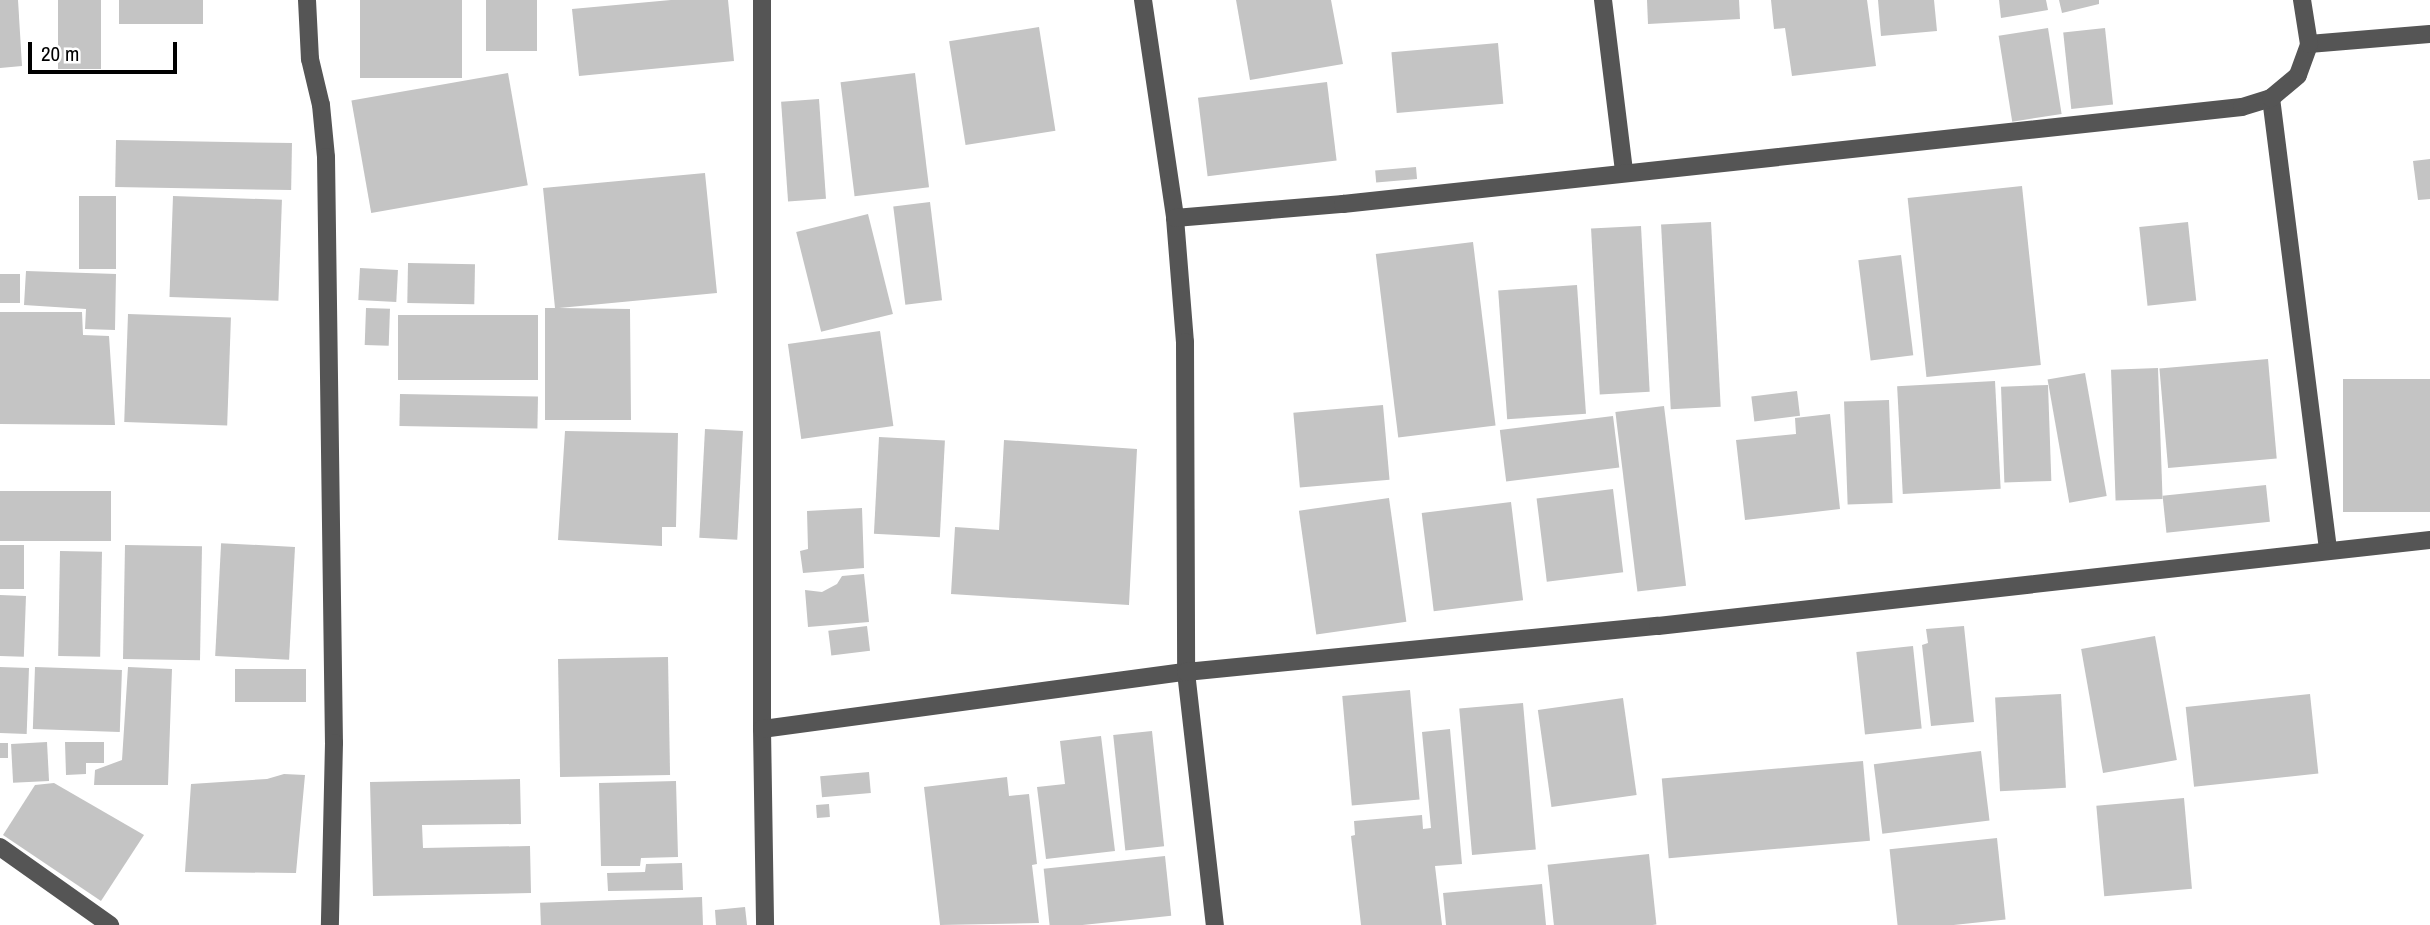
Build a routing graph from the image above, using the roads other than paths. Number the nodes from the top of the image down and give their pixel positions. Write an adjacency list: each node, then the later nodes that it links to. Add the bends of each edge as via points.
1 (307, 0): 17 (street, via 310,58 326,157 334,743)
2 (762, 0): 14 (street)
3 (1143, 0): 10 (street)
4 (1603, 0): 9 (street)
5 (2302, 0): 7 (street)
6 (2430, 34): 7 (street)
7 (2309, 44): 8 (street, via 2298,75)
8 (2271, 97): 9 (street, via 2242,107); 12 (street)
9 (1624, 172): 10 (street)
10 (1175, 218): 13 (street, via 1185,342)
11 (2430, 540): 12 (street)
12 (2328, 549): 13 (street, via 1657,626)
13 (1186, 672): 14 (street); 19 (street)
14 (762, 729): 18 (street)
15 (0, 847): 16 (street)
16 (110, 925)
17 (330, 925)
18 (765, 925)
19 (1215, 925)

